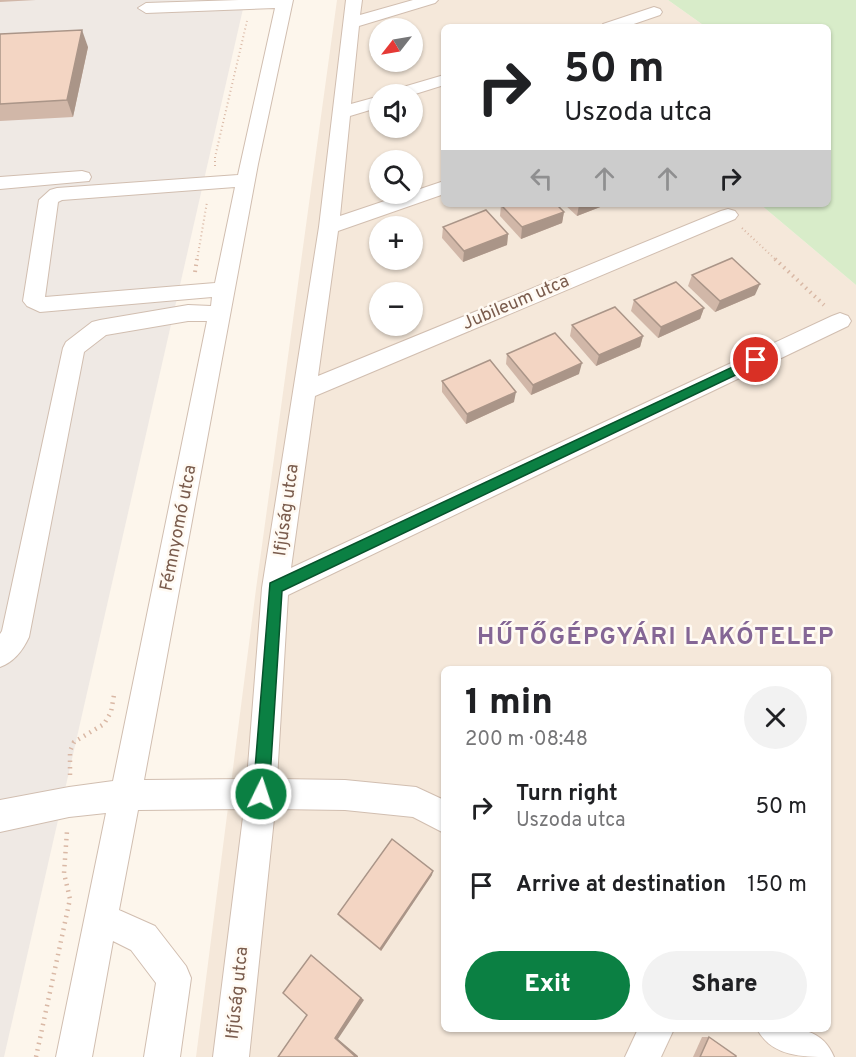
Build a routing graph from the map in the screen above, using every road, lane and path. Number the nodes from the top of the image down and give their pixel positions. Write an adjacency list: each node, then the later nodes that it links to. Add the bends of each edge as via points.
1 (430, 0): 5 (street)
2 (284, 2): 3 (street); 12 (street, Fémnyomó utca)
3 (252, 4): 4 (street); 13 (path)
4 (146, 8)
5 (353, 11): 11 (street, Ifjúság utca)
6 (654, 12): 7 (street)
7 (618, 24)
8 (441, 81): 9 (street)
9 (423, 87)
10 (369, 104): 11 (street)
11 (341, 113): 17 (street, Ifjúság utca)
12 (248, 172): 13 (street); 18 (street, Fémnyomó utca)
13 (213, 174): 14 (street); 19 (path); 19 (street, via 57,194 49,200 34,301 40,305)
14 (0, 183)
15 (441, 188): 17 (street)
16 (728, 215): 21 (path); 22 (street, Jubileum utca)
17 (329, 227): 22 (street, Ifjúság utca)
18 (225, 289): 19 (street); 20 (street, Fémnyomó utca)
19 (192, 290)
20 (220, 314): 24 (street, via 188,313 99,328 74,348 15,637); 27 (street, Fémnyomó utca)
21 (840, 321): 23 (street)
22 (304, 391): 23 (street, Ifjúság utca)
23 (275, 588): 26 (street, Ifjúság utca)
24 (0, 654)
25 (116, 689): 28 (path, via 104,724 74,742 70,751)
26 (261, 794): 27 (street); 29 (street, via 345,795 416,802); 37 (street, Ifjúság utca)
27 (126, 795): 28 (street); 31 (street, Fémnyomó utca)
28 (69, 802): 30 (street); 34 (path, via 64,873 70,899)
29 (441, 815)
30 (0, 816)
31 (102, 919): 35 (street, Fémnyomó utca); 36 (street, via 143,938 174,978)
32 (655, 1032): 38 (street)
33 (779, 1032): 39 (street)
34 (36, 1057)
35 (74, 1057)
36 (162, 1057)
37 (231, 1057)
38 (643, 1057)
39 (816, 1057)

